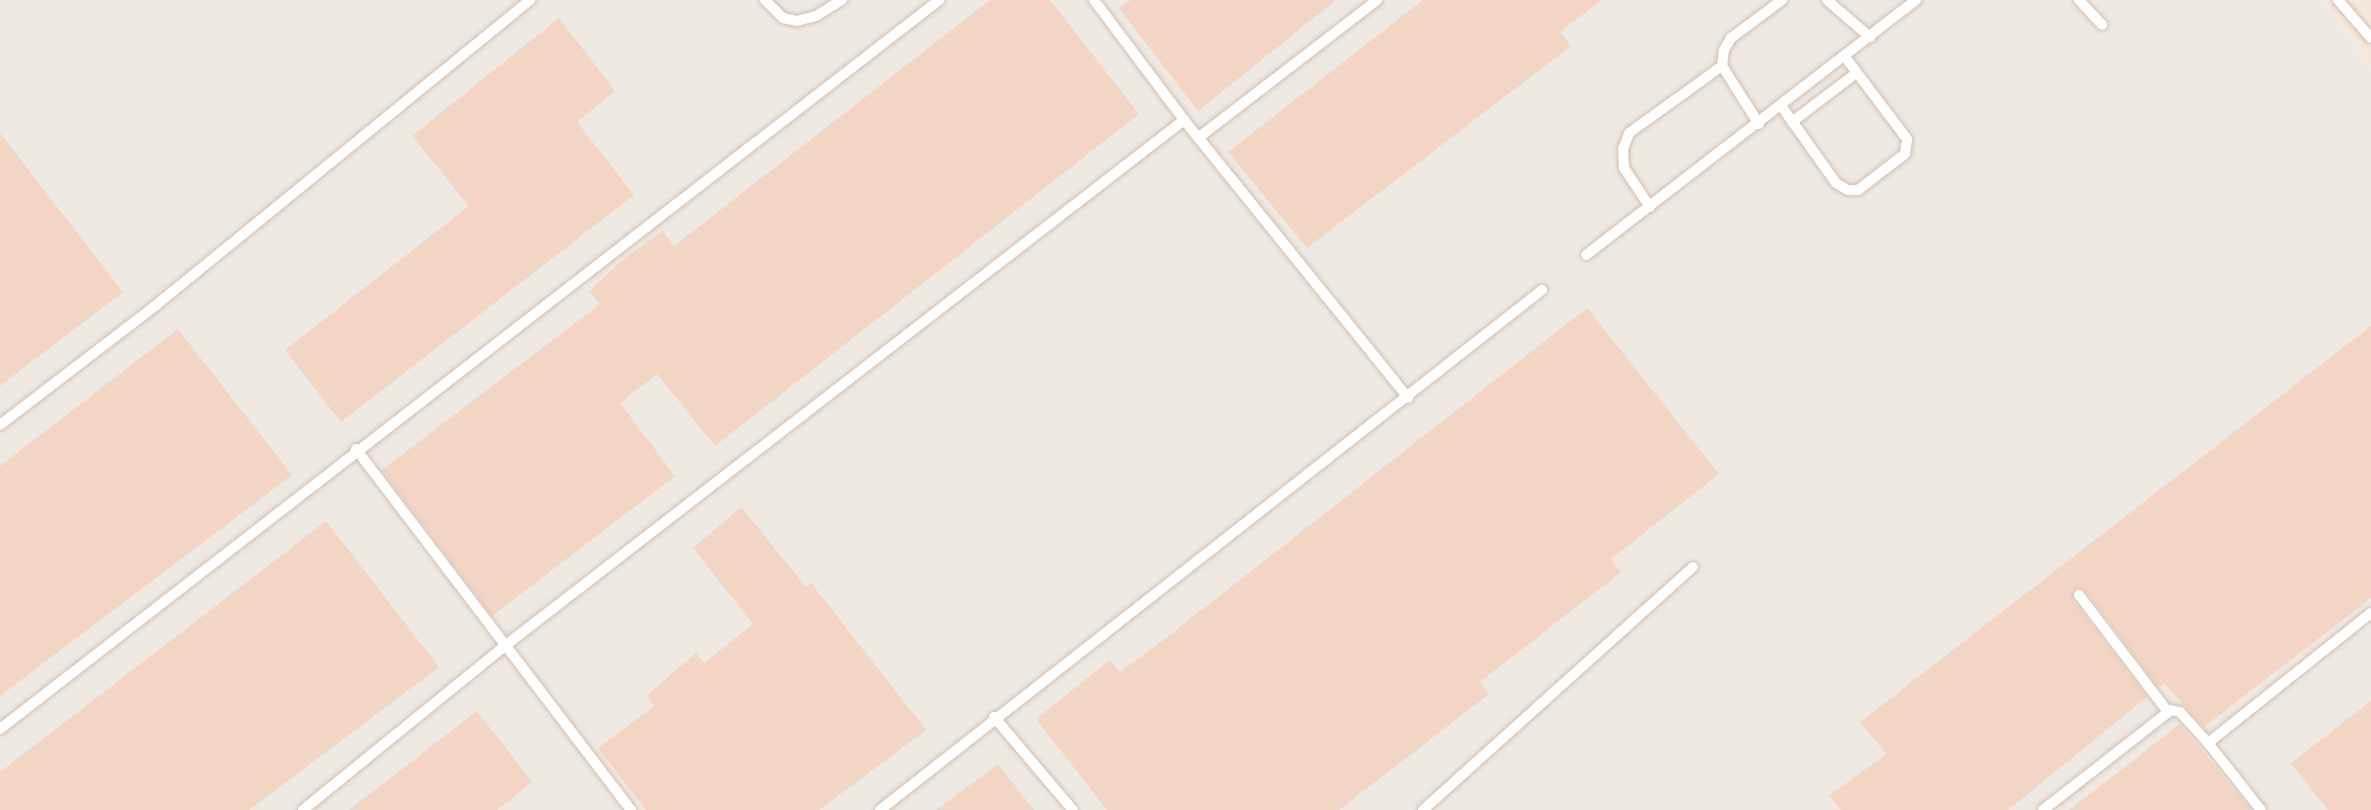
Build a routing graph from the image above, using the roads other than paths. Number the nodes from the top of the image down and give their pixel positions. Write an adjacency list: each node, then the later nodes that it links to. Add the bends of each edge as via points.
1 (530, 0): 27 (lane, via 155,306)
2 (765, 0): 3 (lane, via 783,18 797,21 816,16)
3 (842, 0)
4 (939, 0): 28 (lane)
5 (1094, 0): 19 (lane)
6 (1377, 0): 22 (lane)
7 (1782, 0): 16 (lane, via 1731,38)
8 (1827, 0): 13 (lane)
9 (1916, 0): 13 (lane)
10 (2079, 0): 12 (lane)
11 (2338, 0): 14 (lane)
12 (2102, 25)
13 (1870, 36): 15 (lane)
14 (2371, 38)
15 (1845, 57): 17 (lane); 18 (lane)
16 (1722, 66): 21 (lane); 23 (lane, via 1629,133 1623,149 1624,168)
17 (1855, 74): 20 (lane); 20 (lane, via 1907,139 1905,154 1858,190 1848,190 1836,183)
18 (1782, 106): 20 (lane); 21 (lane)
19 (1184, 120): 22 (lane); 32 (lane)
20 (1792, 122)
21 (1759, 124): 23 (lane)
22 (1198, 138): 26 (lane)
23 (1650, 207): 24 (lane)
24 (1586, 255)
25 (1542, 290): 26 (lane)
26 (1408, 398): 34 (lane)
27 (0, 425)
28 (356, 449): 32 (lane); 35 (lane, via 319,482)
29 (1693, 567): 41 (lane)
30 (2079, 594): 33 (lane)
31 (2371, 613): 36 (lane)
32 (506, 645): 37 (lane); 38 (lane)
33 (2168, 712): 36 (lane, via 2180,712); 42 (lane)
34 (994, 717): 39 (lane); 40 (lane)
35 (0, 729)
36 (2208, 743): 43 (lane)
37 (303, 810)
38 (632, 810)
39 (880, 810)
40 (1073, 810)
41 (1423, 810)
42 (2043, 810)
43 (2261, 810)

